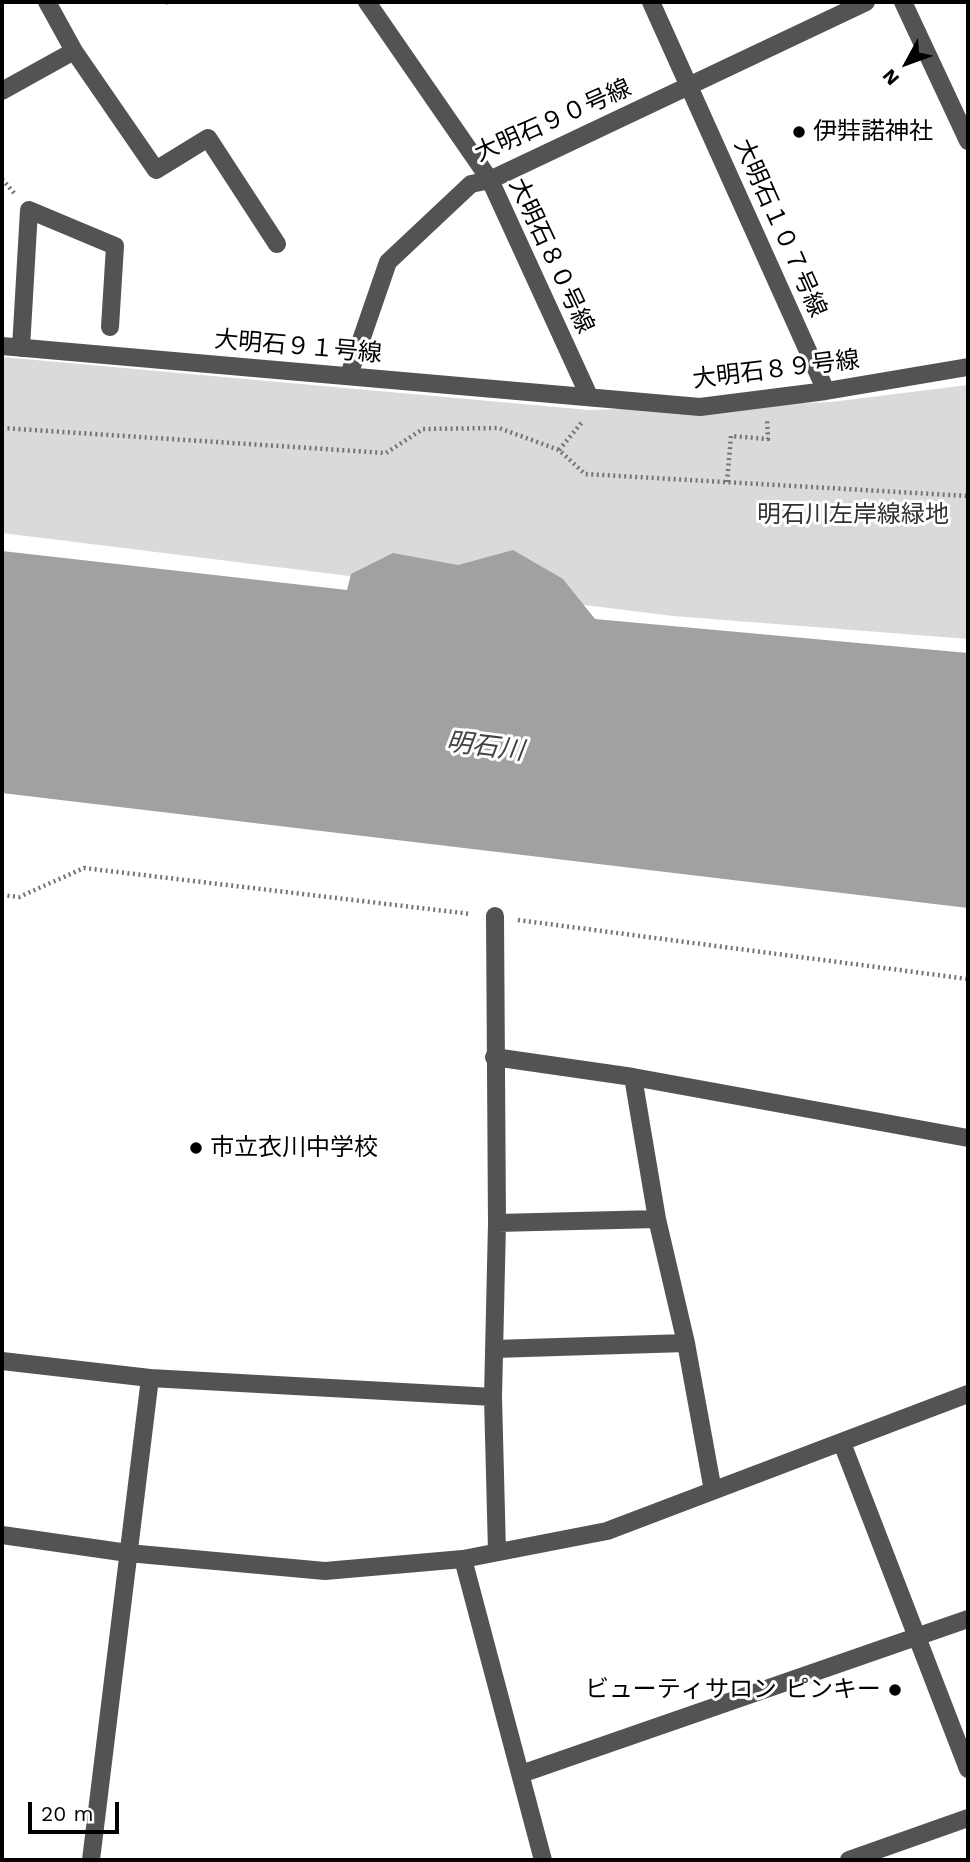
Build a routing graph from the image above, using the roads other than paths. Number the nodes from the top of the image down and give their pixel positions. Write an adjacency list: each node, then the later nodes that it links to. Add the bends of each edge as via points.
1 (47, 2): 6 (street)
2 (367, 2): 10 (street, 大明石８０号線)
3 (651, 2): 7 (street, 大明石１０７号線)
4 (866, 2): 7 (street, 大明石９０号線)
5 (903, 2): 9 (street)
6 (74, 51): 8 (street); 11 (street, via 156,170 208,138)
7 (689, 85): 10 (street, 大明石９０号線); 17 (street, 大明石１０７号線)
8 (2, 91)
9 (968, 141)
10 (490, 180): 16 (street, 大明石９０号線, via 471,184 388,262); 18 (street, 大明石８０号線)
11 (277, 244)
12 (110, 327): 14 (street, via 115,246 29,210)
13 (2, 346): 14 (street, 大明石９１号線)
14 (20, 348): 16 (street, 大明石９１号線)
15 (968, 368): 17 (street, 大明石８９号線)
16 (349, 376): 18 (street, 大明石９１号線)
17 (826, 391): 18 (street, 大明石８９号線, via 700,407)
18 (589, 396)
19 (495, 916): 20 (street)
20 (494, 1057): 21 (street); 24 (street)
21 (633, 1077): 22 (street); 23 (street)
22 (968, 1138)
23 (657, 1219): 24 (street); 25 (street)
24 (497, 1223): 26 (street)
25 (686, 1343): 26 (street); 32 (street)
26 (494, 1349): 30 (street)
27 (2, 1361): 28 (street)
28 (150, 1378): 30 (street); 35 (street)
29 (968, 1394): 31 (street)
30 (493, 1397): 34 (street)
31 (842, 1443): 32 (street); 38 (street)
32 (713, 1491): 34 (street, via 607,1531)
33 (2, 1535): 35 (street)
34 (497, 1552): 36 (street)
35 (128, 1553): 36 (street, via 325,1571); 42 (street)
36 (463, 1559): 40 (street)
37 (968, 1619): 38 (street)
38 (919, 1637): 39 (street); 40 (street)
39 (968, 1769)
40 (521, 1774): 43 (street)
41 (968, 1818): 44 (street)
42 (91, 1860)
43 (543, 1860)
44 (849, 1860)

